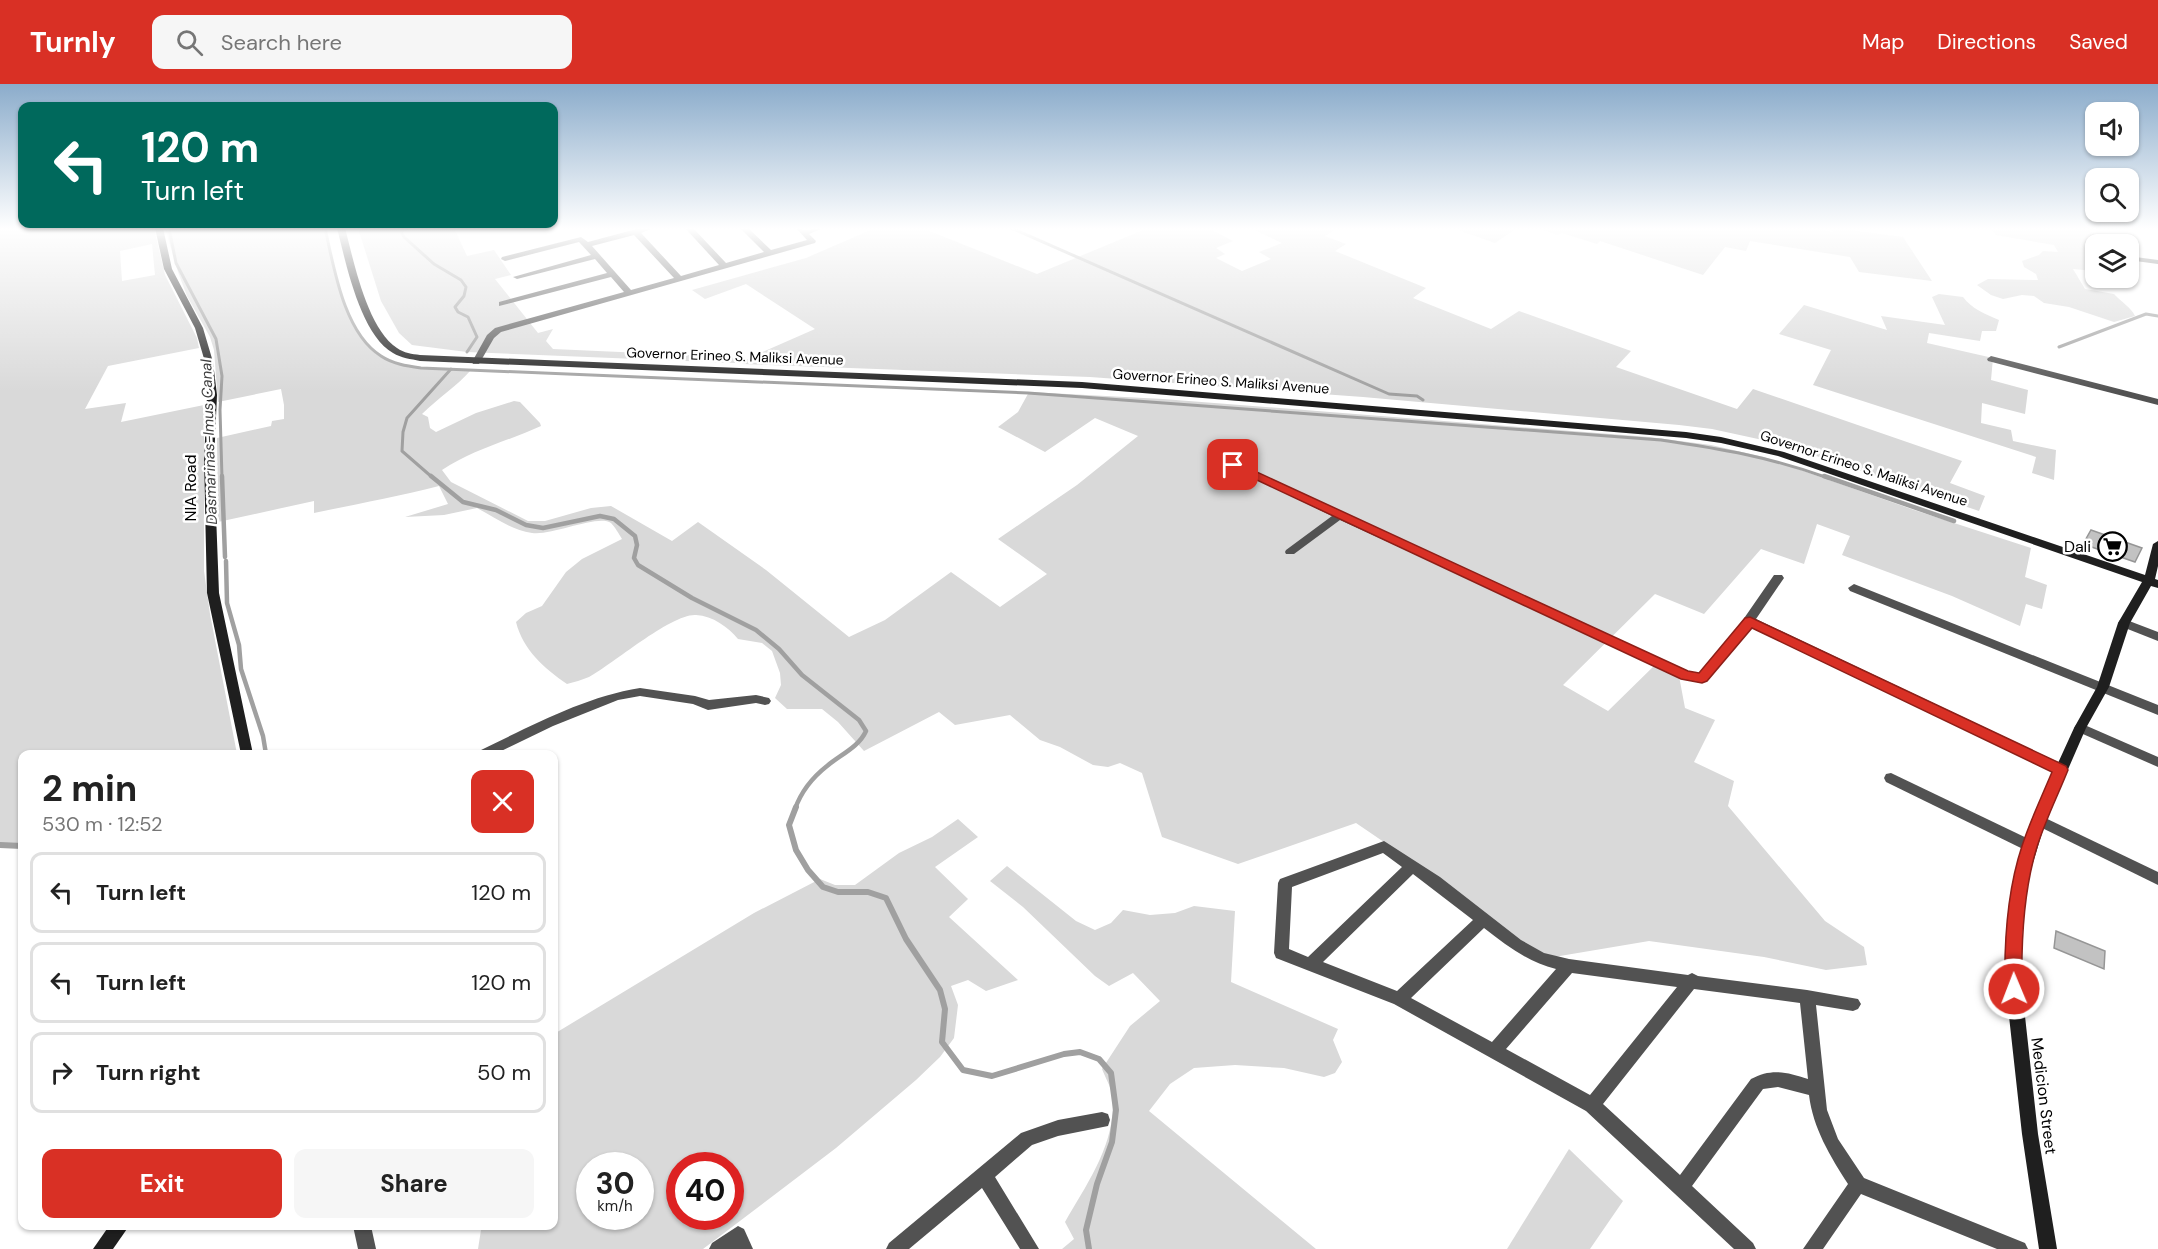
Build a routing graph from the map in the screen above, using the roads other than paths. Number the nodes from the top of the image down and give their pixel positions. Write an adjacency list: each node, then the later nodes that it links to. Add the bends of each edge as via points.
1 (175, 282): 25 (main road, NIA Road, via 199,328 209,362 213,593)
2 (356, 282): 9 (main road, Governor Erineo S. Maliksi Avenue, via 386,344 404,355)
3 (582, 282): 7 (street)
4 (620, 282): 6 (street)
5 (664, 282): 6 (street)
6 (629, 292): 9 (street, via 493,333)
7 (502, 304)
8 (1991, 360): 10 (street)
9 (476, 362): 16 (main road, Governor Erineo S. Maliksi Avenue, via 1082,385 1686,435 1781,454)
10 (2158, 402)
11 (1216, 456): 12 (street)
12 (1340, 515): 14 (street); 18 (street, via 1694,678 1702,678 1713,668)
13 (2158, 544): 16 (main road, Medicion Street)
14 (1290, 552)
15 (1778, 579): 18 (street)
16 (2153, 582): 19 (main road, Medicion Street)
17 (1854, 588): 21 (street)
18 (1750, 621): 28 (street)
19 (2124, 623): 20 (street); 21 (main road, Medicion Street)
20 (2158, 637)
21 (2103, 687): 23 (street); 24 (main road, Medicion Street)
22 (765, 701): 26 (street, via 708,705 658,694 632,693 549,723)
23 (2158, 710)
24 (2080, 728): 27 (street); 28 (main road, Medicion Street)
25 (246, 750)
26 (492, 750)
27 (2158, 762)
28 (2061, 770): 30 (main road, Medicion Street)
29 (1891, 778): 31 (street)
30 (2039, 820): 31 (main road, Medicion Street); 33 (street)
31 (2030, 846): 59 (main road, Medicion Street, via 2016,913 2014,989 2028,1122)
32 (1412, 866): 34 (street); 35 (street); 35 (street, via 1384,847 1284,883 1281,953)
33 (2158, 879)
34 (1483, 920): 36 (street, via 1541,959); 39 (street)
35 (1311, 964): 39 (street)
36 (1569, 966): 37 (street); 41 (street)
37 (1692, 980): 38 (street); 43 (street)
38 (1808, 997): 40 (street); 42 (street)
39 (1399, 999): 41 (street)
40 (1853, 1004)
41 (1495, 1050): 43 (street)
42 (1815, 1089): 46 (street, via 1832,1144); 47 (street, via 1773,1078 1757,1084)
43 (1592, 1105): 47 (street)
44 (1102, 1120): 45 (street, via 1058,1128 1028,1139)
45 (984, 1175): 54 (street); 55 (street)
46 (1858, 1184): 57 (street); 58 (street)
47 (1681, 1187): 56 (street)
48 (117, 1230): 50 (main road)
49 (363, 1230): 51 (street)
50 (102, 1249)
51 (367, 1249)
52 (718, 1249): 53 (street, via 738,1235)
53 (744, 1249)
54 (895, 1249)
55 (1030, 1249)
56 (1747, 1249)
57 (1812, 1249)
58 (2019, 1249)
59 (2048, 1249)

